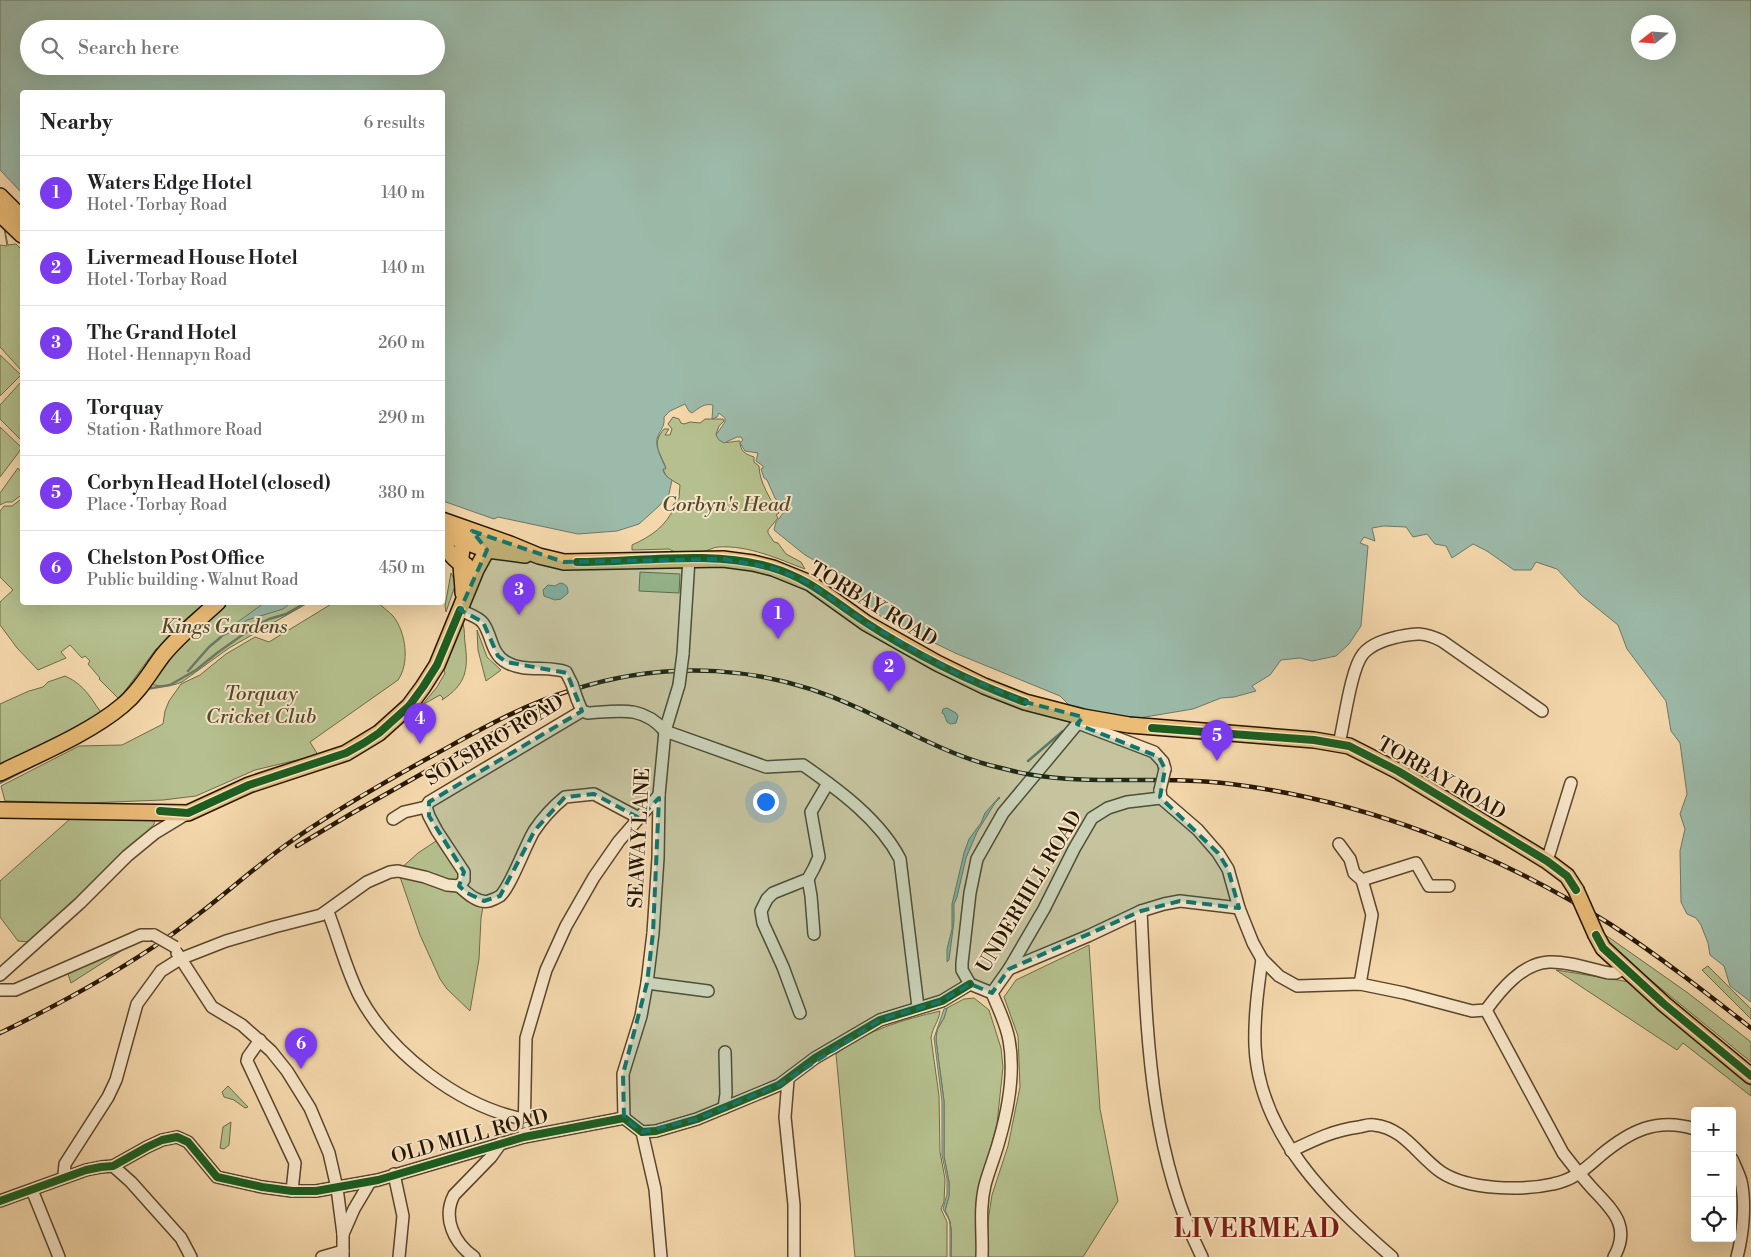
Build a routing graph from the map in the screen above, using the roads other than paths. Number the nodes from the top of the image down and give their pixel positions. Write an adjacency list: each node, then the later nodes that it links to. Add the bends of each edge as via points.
1 (2, 211): 2 (main road); 3 (main road)
2 (20, 217)
3 (20, 232)
4 (445, 522): 6 (main road, TORBAY ROAD)
5 (445, 533): 6 (main road, TORBAY ROAD)
6 (468, 536): 8 (main road); 9 (main road, TORBAY ROAD, via 510,544); 11 (main road)
7 (445, 546): 11 (main road)
8 (487, 550): 9 (main road, TORBAY ROAD); 12 (main road)
9 (539, 556): 10 (main road, TORBAY ROAD, via 569,562)
10 (690, 559): 17 (main road, TORBAY ROAD, via 741,561 792,575 819,589 866,623 956,673 1025,702); 18 (street, SEAWAY LANE, bridge, via 679,685)
11 (460, 564): 12 (main road); 14 (main road, via 463,576)
12 (476, 570): 14 (main road)
13 (215, 605): 20 (main road, via 170,647 146,682 124,704 105,718)
14 (461, 609): 15 (street, bridge, via 483,622 498,656 506,662 566,672); 28 (main road, via 437,665 423,687 409,706 379,733 346,753 249,785)
15 (582, 711): 18 (street, via 588,714 626,710 646,715); 25 (street, SOLSBRO ROAD, via 429,802)
16 (1542, 711): 19 (street, via 1442,642 1428,635 1412,634 1378,643 1360,658)
17 (1080, 720): 19 (main road, TORBAY ROAD); 23 (street, bridge, via 1154,752 1165,769); 48 (street, via 1003,814 977,859 962,963)
18 (665, 731): 21 (street, via 766,767 803,764); 24 (street, SEAWAY LANE)
19 (1339, 744): 33 (main road, TORBAY ROAD, via 1398,771)
20 (0, 773)
21 (828, 783): 34 (street, via 811,812 819,857); 53 (street, via 890,840 900,860)
22 (1571, 783): 33 (street)
23 (1160, 794): 38 (street, via 1218,853 1228,869); 45 (street, UNDERHILL ROAD, via 1122,803 1092,818)
24 (659, 795): 29 (street); 47 (street, SEAWAY LANE, via 654,924)
25 (426, 807): 30 (street, via 404,812); 36 (street, SOLSBRO ROAD, via 437,831 464,872 464,880)
26 (0, 810): 27 (main road)
27 (160, 811): 28 (main road); 31 (street, via 161,823)
28 (188, 812): 31 (street)
29 (639, 818): 36 (street, via 594,794 565,797 535,830 500,896 484,902); 62 (street, via 609,854 579,902 546,970 526,1038)
30 (393, 819)
31 (155, 833): 46 (street)
32 (1339, 844): 35 (street, via 1350,859 1354,873)
33 (1548, 861): 44 (main road, TORBAY ROAD, bridge, via 1566,876 1604,948)
34 (808, 880): 41 (street, via 808,915); 55 (street, via 774,893 762,911 763,923)
35 (1362, 880): 37 (street, via 1416,863 1429,886); 49 (street, via 1372,915)
36 (459, 886): 40 (street, via 447,886 400,871 390,872 367,882)
37 (1449, 886)
38 (1239, 908): 39 (street, via 1180,901); 42 (street, via 1252,943)
39 (1141, 911): 45 (street); 88 (street, via 1148,1050 1154,1099 1162,1143 1190,1232)
40 (328, 912): 43 (street, via 226,941); 62 (street, via 361,998 398,1048 446,1087 491,1109)
41 (814, 934)
42 (1262, 959): 49 (street, via 1279,976 1297,986); 67 (street, via 1255,1013 1259,1078 1269,1108)
43 (180, 960): 50 (street, bridge, via 175,947 154,935 141,935 15,990); 56 (street, via 212,1007); 72 (street, via 162,970 137,1004 116,1080 65,1164)
44 (1625, 968): 54 (street, via 1609,974 1561,962 1538,964 1515,978); 58 (main road, TORBAY ROAD)
45 (1009, 969): 52 (street, UNDERHILL ROAD)
46 (0, 974)
47 (647, 983): 51 (street); 61 (street, SEAWAY LANE, via 641,1016 623,1074)
48 (970, 984): 52 (street); 53 (street, via 942,1001)
49 (1360, 984): 54 (street, via 1472,1011)
50 (0, 990)
51 (708, 991)
52 (992, 993): 87 (street, via 1009,1040 1010,1085 1000,1142 985,1186 981,1214)
53 (918, 1007): 59 (street, via 880,1020 854,1034 815,1058)
54 (1486, 1010): 71 (street, via 1563,1153)
55 (800, 1013)
56 (260, 1040): 74 (street, via 287,1071 310,1108 329,1153); 76 (street, via 247,1061 295,1163)
57 (725, 1052): 60 (street)
58 (1751, 1076)
59 (788, 1080): 60 (street); 86 (street, via 785,1117 794,1205)
60 (724, 1108): 64 (street, via 669,1127)
61 (624, 1118): 64 (street); 65 (street, OLD MILL ROAD)
62 (524, 1119): 65 (street)
63 (1691, 1128): 71 (street, via 1667,1124 1639,1130 1614,1145)
64 (642, 1132): 85 (street, via 655,1189)
65 (524, 1137): 66 (street, OLD MILL ROAD)
66 (500, 1143): 70 (street, OLD MILL ROAD); 84 (street, via 451,1202 450,1228 462,1248)
67 (1291, 1151): 71 (street, via 1340,1129 1374,1125 1404,1137 1442,1172 1458,1180 1517,1189 1554,1184); 89 (street, via 1351,1222)
68 (113, 1166): 72 (street, OLD MILL ROAD); 76 (street, OLD MILL ROAD, via 162,1140 177,1137 188,1142 217,1177); 81 (street, via 181,1238)
69 (1736, 1170): 91 (street, via 1743,1202)
70 (394, 1174): 73 (street, OLD MILL ROAD); 83 (street, via 403,1216)
71 (1580, 1174): 90 (street, via 1614,1210 1621,1238)
72 (65, 1177): 75 (street, OLD MILL ROAD)
73 (370, 1182): 74 (street, OLD MILL ROAD); 78 (street)
74 (337, 1188): 76 (street, OLD MILL ROAD); 78 (street)
75 (32, 1190): 77 (street, OLD MILL ROAD); 80 (street)
76 (292, 1191)
77 (0, 1201)
78 (343, 1234): 79 (street)
79 (343, 1254): 82 (street)
80 (59, 1257)
81 (191, 1257)
82 (322, 1257)
83 (399, 1257)
84 (474, 1257)
85 (661, 1257)
86 (794, 1257)
87 (982, 1257)
88 (1202, 1257)
89 (1392, 1257)
90 (1614, 1257)
91 (1737, 1257)

